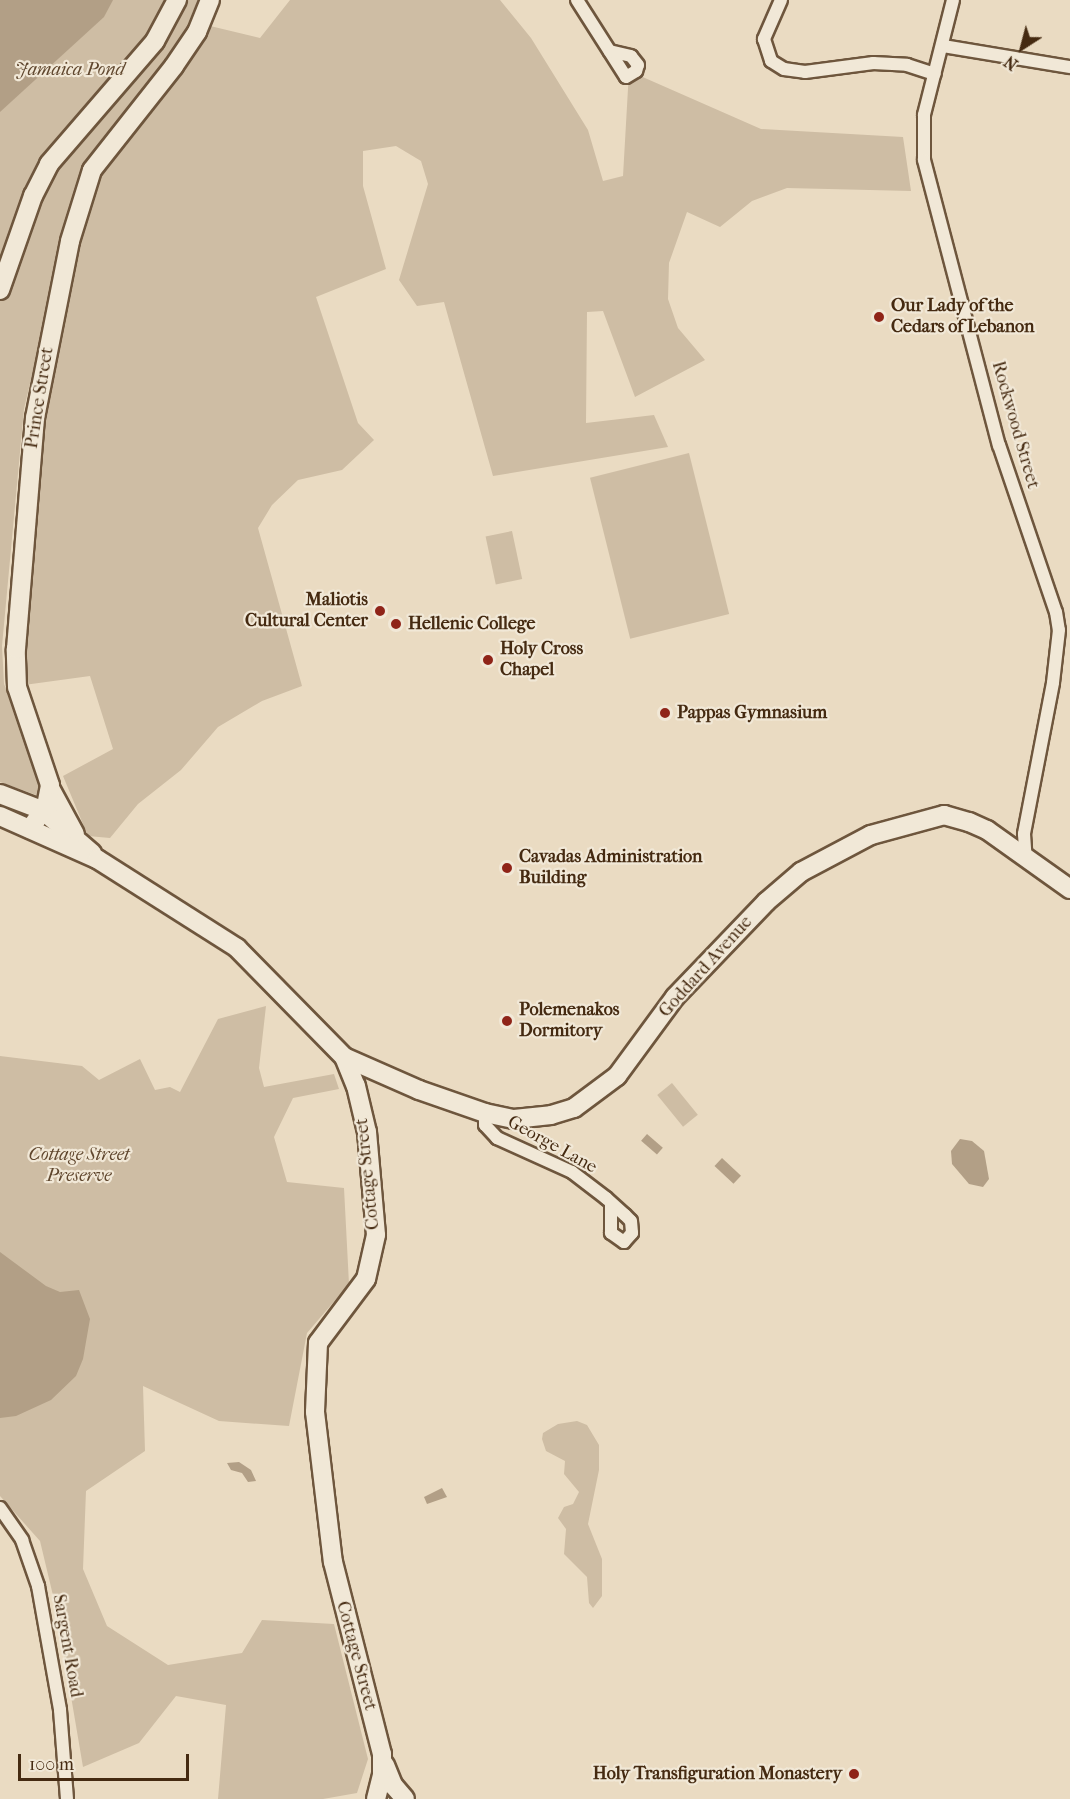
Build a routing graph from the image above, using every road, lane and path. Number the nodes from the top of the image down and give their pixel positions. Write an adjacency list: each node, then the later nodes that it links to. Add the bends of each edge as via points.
1 (177, 0): 10 (main road, via 155,40 49,164 33,196)
2 (210, 0): 11 (main road, Prince Street, via 197,32 174,66 92,170 70,241 52,326 35,417 16,649 17,687)
3 (577, 0): 7 (street)
4 (781, 0): 9 (street, via 764,39 771,61 784,69 805,72 907,64)
5 (953, 0): 6 (street, Rockwood Street)
6 (943, 46): 8 (street); 9 (street, Rockwood Street)
7 (610, 51)
8 (1070, 67)
9 (935, 74): 18 (street, Rockwood Street, via 924,116 924,160 999,445 1059,630 1053,683 1024,834)
10 (0, 290)
11 (50, 788): 13 (main road); 16 (main road, Prince Street)
12 (0, 794): 13 (main road)
13 (42, 810): 15 (main road); 16 (main road)
14 (0, 816): 15 (main road)
15 (30, 829): 17 (main road)
16 (76, 836): 17 (main road)
17 (97, 859): 20 (main road, Cottage Street, via 237,948)
18 (1026, 861): 19 (main road, Goddard Avenue); 21 (main road, Goddard Avenue, via 987,830 944,815 871,836 801,872 766,902 675,997 628,1064 592,1096 562,1113 541,1117 514,1119)
19 (1070, 889)
20 (344, 1057): 21 (main road, Goddard Avenue); 24 (main road, Cottage Street, via 367,1132 376,1234 366,1279 318,1343 315,1412 333,1562)
21 (485, 1113): 22 (street, George Lane, via 485,1125 504,1142 572,1172)
22 (612, 1204)
23 (0, 1508): 25 (street, Sargent Road, via 22,1540 38,1586 60,1710)
24 (382, 1754): 26 (main road, Cottage Street); 27 (main road, Cottage Street, via 390,1779)
25 (67, 1799)
26 (376, 1799)
27 (405, 1799)

